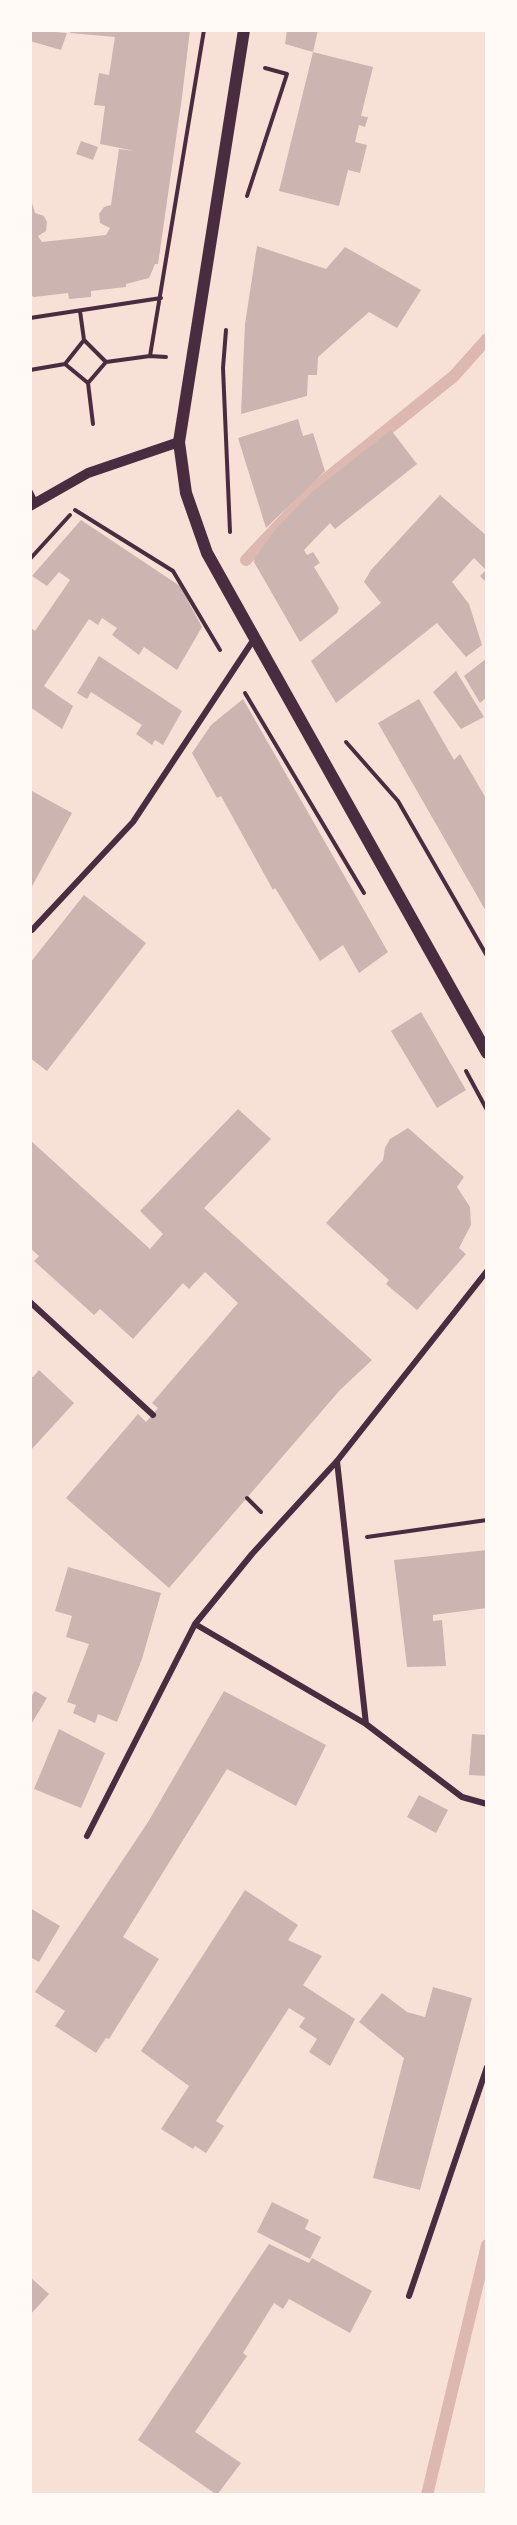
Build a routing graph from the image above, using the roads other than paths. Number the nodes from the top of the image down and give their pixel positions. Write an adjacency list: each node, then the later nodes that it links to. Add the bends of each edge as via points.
1 (243, 30): 2 (main road)
2 (179, 442): 3 (street, via 88,473); 4 (main road, via 194,523)
3 (32, 500)
4 (254, 639): 5 (street, via 133,822); 6 (main road)
5 (30, 928)
6 (486, 1048)
7 (487, 1271): 10 (street)
8 (30, 1302): 9 (street)
9 (153, 1415)
10 (337, 1461): 11 (street, via 252,1554); 12 (street)
11 (195, 1624): 12 (street); 14 (street)
12 (366, 1724): 13 (street, via 462,1797)
13 (487, 1804)
14 (87, 1836)
15 (487, 2067): 16 (street)
16 (409, 2296)

